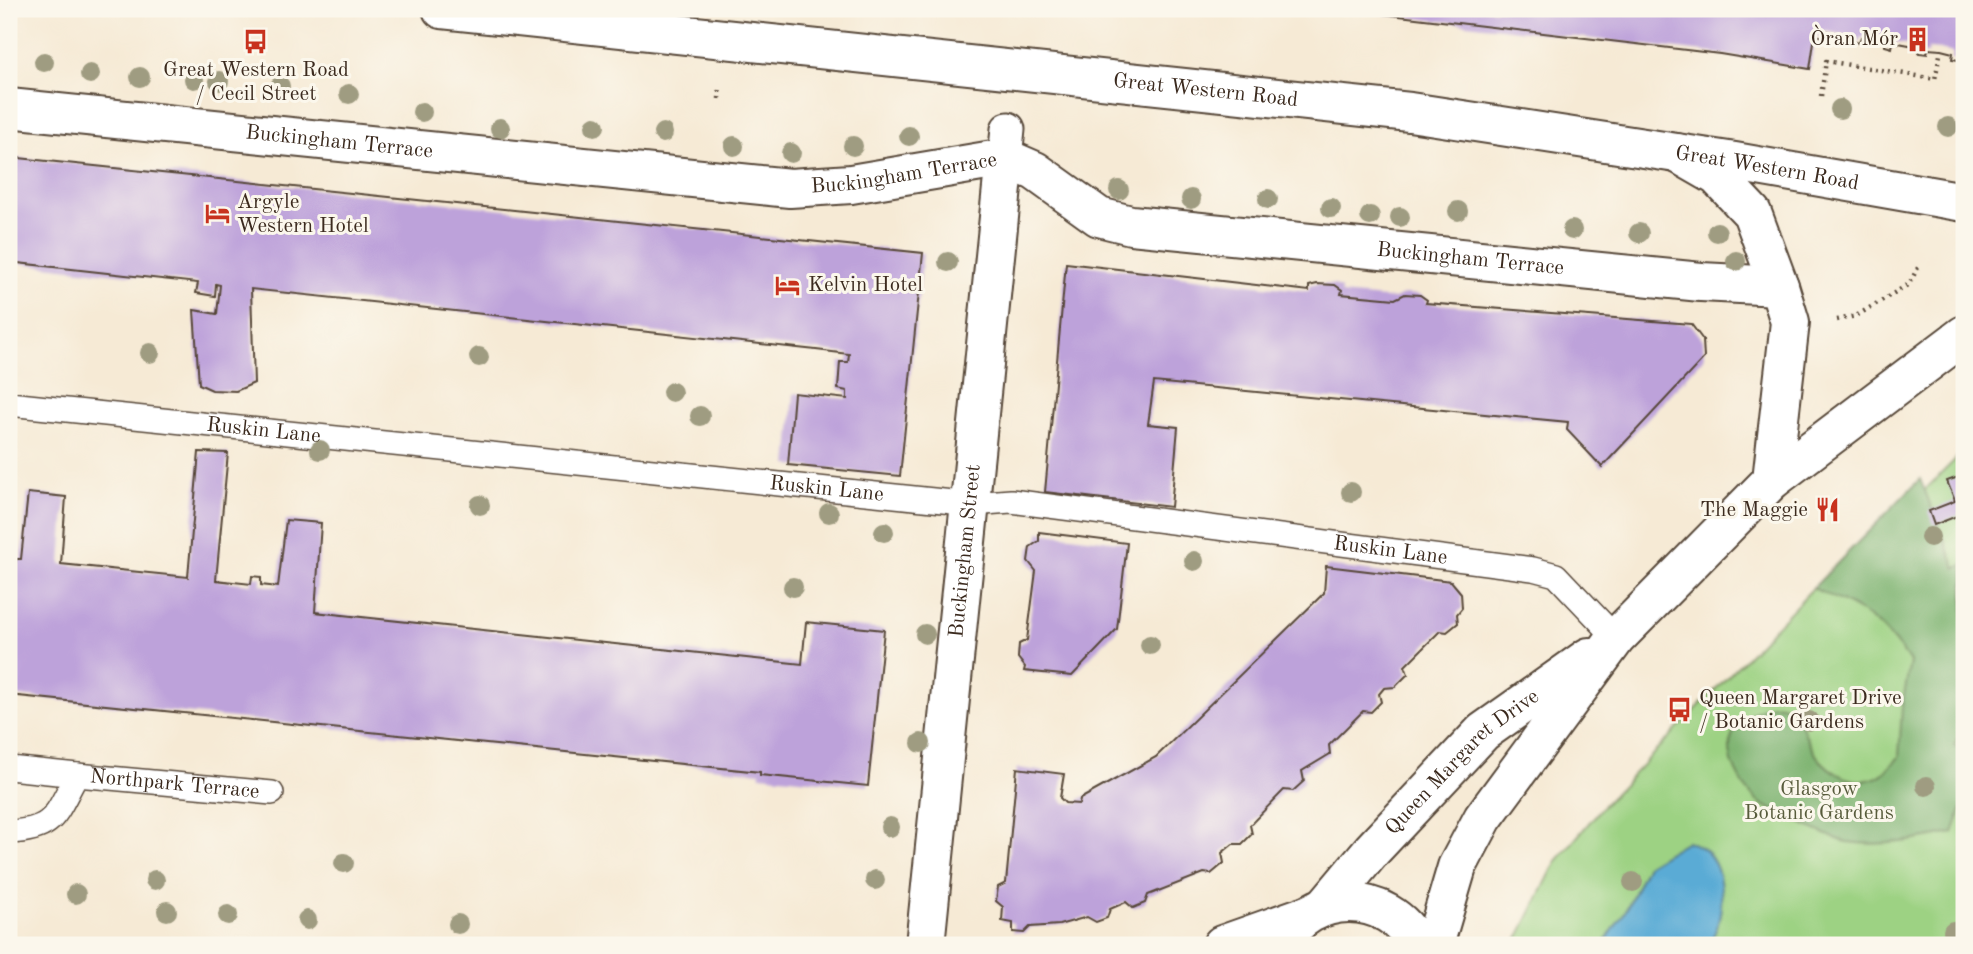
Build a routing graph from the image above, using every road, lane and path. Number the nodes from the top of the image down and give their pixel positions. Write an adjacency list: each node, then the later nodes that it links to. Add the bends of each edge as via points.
1 (442, 9): 6 (main road, Great Western Road, via 1410,112)
2 (1941, 50): 3 (path, via 1935,79 1826,61)
3 (1821, 96)
4 (9, 107): 5 (main road, Buckingham Terrace, via 790,188 851,184)
5 (1006, 143): 9 (main road, Buckingham Terrace, via 1035,171 1099,217 1131,225); 14 (main road, Buckingham Street)
6 (1677, 153): 7 (main road, Great Western Road); 9 (main road, via 1717,176 1752,213)
7 (1964, 202)
8 (1920, 264): 10 (path, via 1909,284 1856,316)
9 (1779, 286): 13 (main road, via 1790,322)
10 (1833, 320)
11 (1964, 335): 13 (main road, Queen Margaret Drive)
12 (9, 404): 14 (lane, Ruskin Lane)
13 (1772, 480): 15 (main road, Queen Margaret Drive)
14 (972, 503): 15 (lane, Ruskin Lane, via 1011,501 1533,569 1556,575); 21 (main road, Buckingham Street)
15 (1616, 638): 20 (main road, Queen Margaret Drive, via 1483,732); 25 (main road, Queen Margaret Drive, via 1483,818 1457,867)
16 (9, 768): 17 (lane, Northpark Terrace)
17 (77, 775): 18 (lane, Northpark Terrace); 19 (lane, Northpark Terrace, via 46,825 35,831)
18 (272, 793)
19 (9, 832)
20 (1315, 911): 22 (main road); 23 (main road, Queen Margaret Drive, via 1287,933); 24 (main road, via 1349,901 1373,905 1395,916)
21 (925, 945)
22 (1222, 945)
23 (1281, 945)
24 (1417, 945)
25 (1434, 945)

